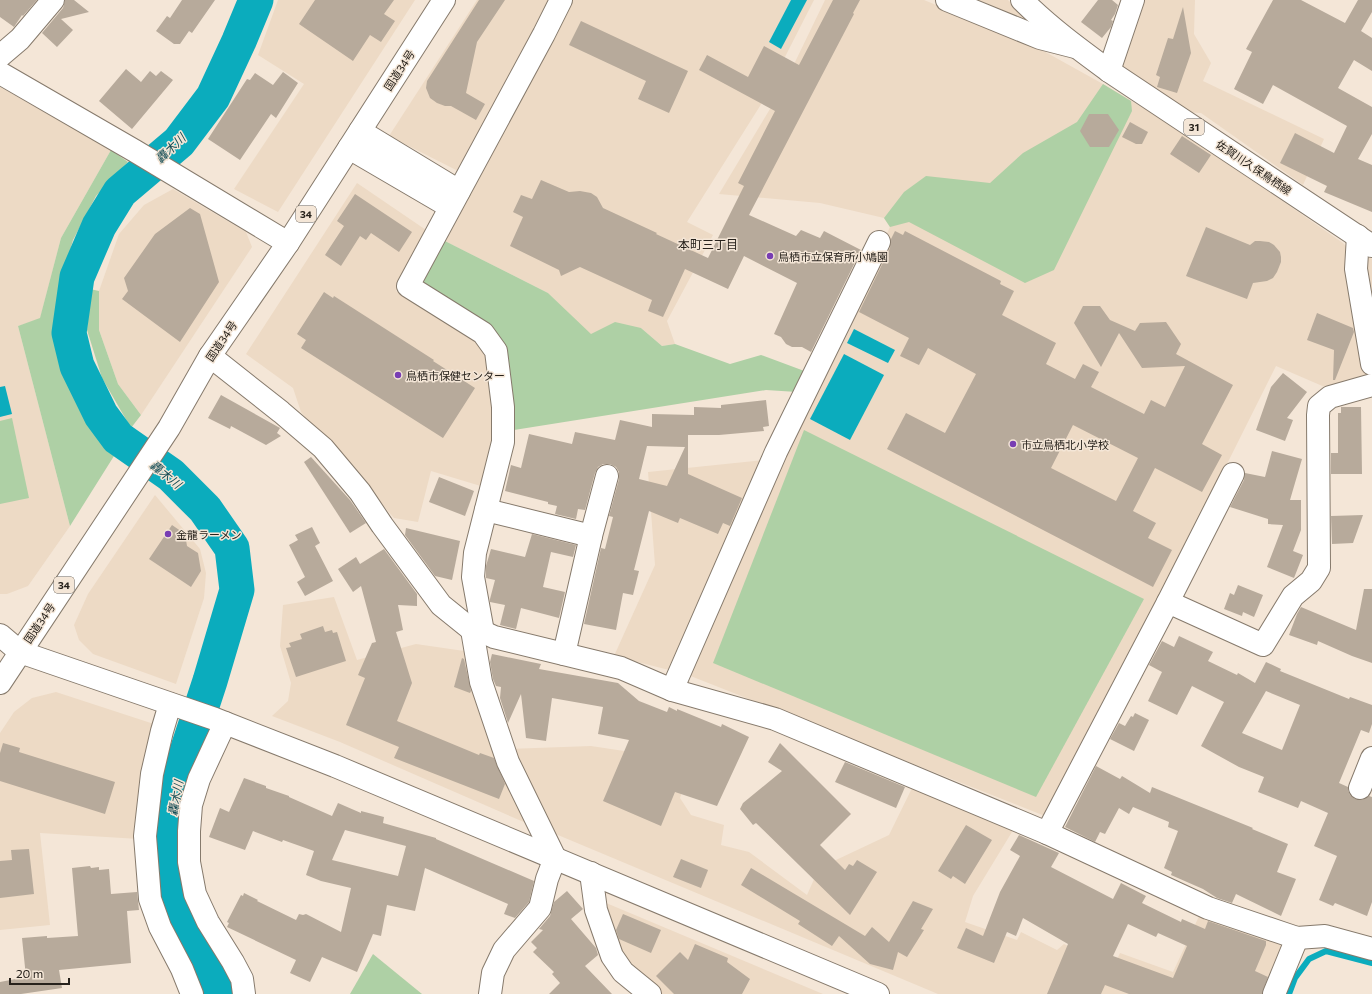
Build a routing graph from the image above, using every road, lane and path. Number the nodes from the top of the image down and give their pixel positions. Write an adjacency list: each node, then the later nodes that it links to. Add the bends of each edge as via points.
1 (53, 0): 8 (main road, via 20,39)
2 (444, 0): 11 (main road, 国道34号 / 34)
3 (561, 0): 12 (main road)
4 (947, 0): 7 (main road, via 1040,38)
5 (1022, 0): 7 (main road, 佐賀川久保鳥栖線 / 31)
6 (1133, 0): 9 (main road)
7 (1075, 46): 9 (main road, 佐賀川久保鳥栖線 / 31)
8 (0, 56)
9 (1109, 71): 13 (main road, 佐賀川久保鳥栖線 / 31)
10 (0, 73): 15 (main road)
11 (355, 140): 12 (main road); 15 (main road, 国道34号 / 34)
12 (455, 199): 21 (main road, via 408,286 484,333 496,351 503,407 503,442)
13 (1365, 241): 17 (main road, via 1356,269)
14 (879, 242): 29 (main road, via 776,452)
15 (288, 243): 16 (main road, 国道34号 / 34)
16 (210, 356): 24 (main road, via 323,448 360,492 441,605); 26 (main road, 国道34号 / 34, via 168,428 128,489)
17 (1372, 364)
18 (1372, 385): 23 (main road, via 1330,397 1319,406 1320,568 1311,581 1293,596 1263,644)
19 (1233, 474): 23 (main road)
20 (607, 476): 22 (main road)
21 (486, 510): 22 (main road); 24 (main road, via 475,553 473,577)
22 (591, 536): 27 (main road)
23 (1168, 602): 34 (main road)
24 (477, 631): 27 (main road); 35 (main road, via 481,682 508,762)
25 (0, 635): 26 (main road)
26 (10, 653): 28 (main road, 国道34号 / 34); 30 (main road)
27 (564, 654): 29 (main road, via 621,668)
28 (0, 683)
29 (672, 690): 34 (main road, via 774,718)
30 (174, 705): 31 (main road); 39 (main road, via 162,731 152,774 145,836 150,899 160,927)
31 (220, 721): 35 (main road); 40 (main road, via 191,805 189,862 196,894 208,922 242,979)
32 (1372, 758): 33 (main road)
33 (1360, 788)
34 (1047, 833): 37 (main road, via 1208,908)
35 (555, 858): 36 (main road); 41 (main road, via 540,908 504,950 493,973)
36 (591, 873): 42 (main road, via 596,910 612,956 623,972); 43 (main road)
37 (1297, 938): 38 (main road, via 1325,936); 44 (main road)
38 (1372, 949)
39 (192, 994)
40 (244, 994)
41 (490, 994)
42 (650, 994)
43 (878, 994)
44 (1274, 994)

